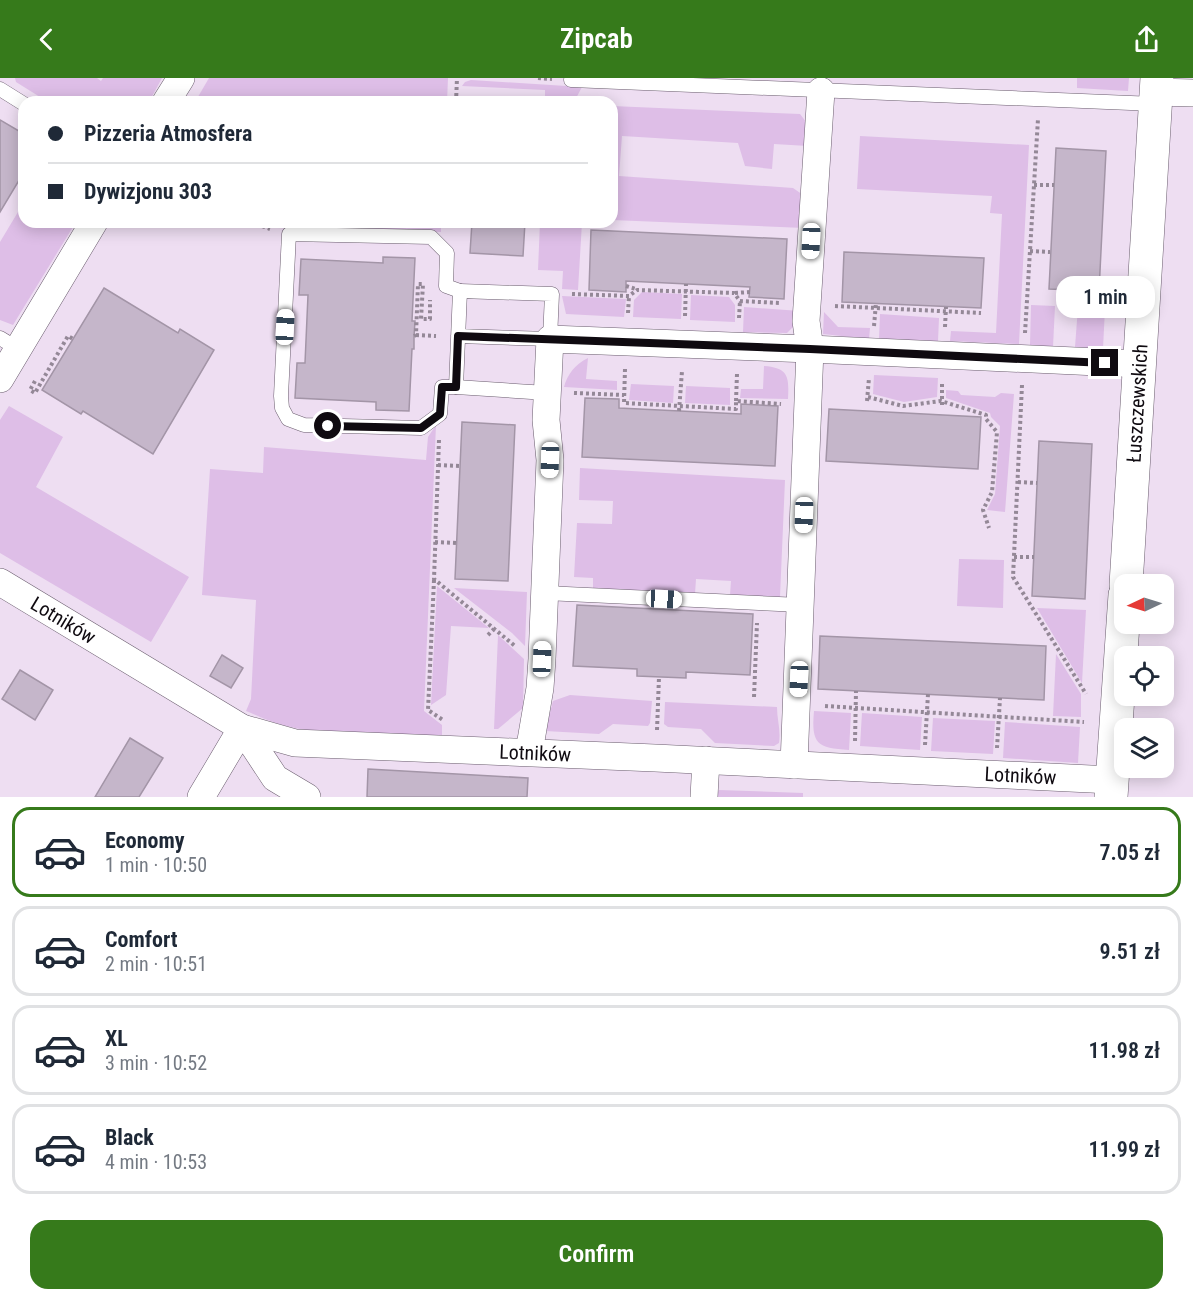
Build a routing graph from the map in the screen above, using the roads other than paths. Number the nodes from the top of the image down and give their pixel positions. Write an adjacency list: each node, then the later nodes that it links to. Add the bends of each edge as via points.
1 (181, 78): 7 (street)
2 (571, 80): 4 (lane)
3 (0, 89): 8 (lane)
4 (821, 91): 5 (lane, via 1039,99); 14 (street, via 806,321)
5 (1156, 91): 6 (street); 15 (street, Łuszczewskich)
6 (1193, 93)
7 (170, 96)
8 (18, 100)
9 (90, 228): 13 (street)
10 (460, 291): 11 (lane); 12 (lane, via 552,294); 17 (lane, via 446,286 447,253 431,237 289,234 281,396 288,419 304,425 421,428 440,414 442,387)
11 (458, 336): 12 (lane); 17 (lane)
12 (550, 339): 14 (street); 18 (street)
13 (9, 344): 16 (street)
14 (810, 349): 15 (street); 22 (street)
15 (1141, 364): 19 (street, Łuszczewskich)
16 (0, 379)
17 (456, 387): 18 (lane)
18 (547, 393): 21 (street, via 550,460)
19 (1127, 574)
20 (0, 582): 24 (street, Lotników)
21 (545, 593): 22 (lane); 25 (street, via 540,688)
22 (801, 606): 27 (street)
23 (1122, 634): 28 (street)
24 (242, 728): 25 (street, Lotników, via 295,743); 29 (street); 30 (street, via 275,778)
25 (530, 752): 26 (street, Lotników)
26 (706, 760): 27 (street, Lotników); 31 (street)
27 (794, 765): 28 (street, Lotników)
28 (1112, 789)
29 (201, 797)
30 (307, 797)
31 (704, 797)

